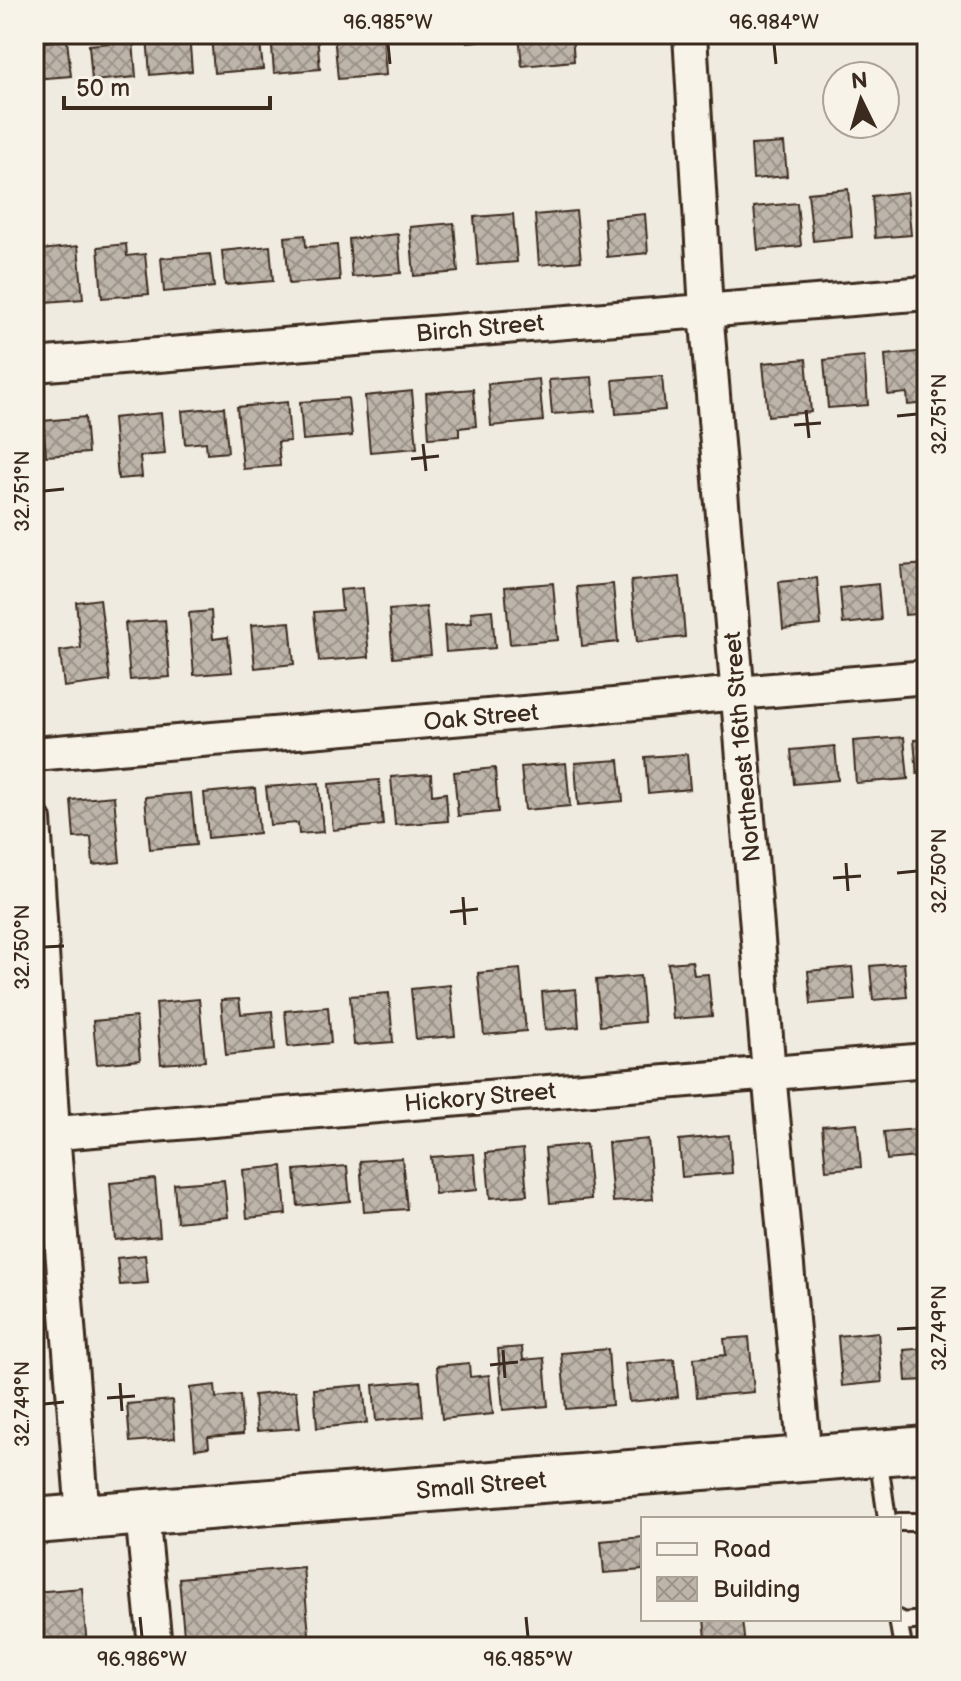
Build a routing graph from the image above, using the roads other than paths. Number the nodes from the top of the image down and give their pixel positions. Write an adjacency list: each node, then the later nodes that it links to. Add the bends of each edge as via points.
1 (690, 34): 3 (street, Northeast 16th Street)
2 (927, 293): 3 (street, Birch Street)
3 (706, 310): 4 (street, Birch Street); 6 (street, Northeast 16th Street)
4 (34, 365)
5 (927, 677): 6 (street, Oak Street)
6 (737, 693): 7 (street, Oak Street); 10 (street, Northeast 16th Street)
7 (34, 754)
8 (34, 820): 11 (street)
9 (927, 1060): 10 (street, Hickory Street)
10 (769, 1073): 11 (street, Hickory Street); 14 (street, Northeast 16th Street)
11 (44, 1134): 16 (street)
12 (927, 1449): 13 (street, Small Street)
13 (877, 1453): 14 (street, Small Street); 17 (lane)
14 (805, 1459): 15 (street, Small Street)
15 (142, 1513): 16 (street, Small Street); 24 (street)
16 (83, 1517): 18 (street, Small Street)
17 (887, 1517)
18 (34, 1521)
19 (901, 1522): 20 (lane)
20 (927, 1522)
21 (901, 1620): 22 (lane)
22 (927, 1620)
23 (899, 1621): 25 (lane)
24 (155, 1647)
25 (903, 1647)

